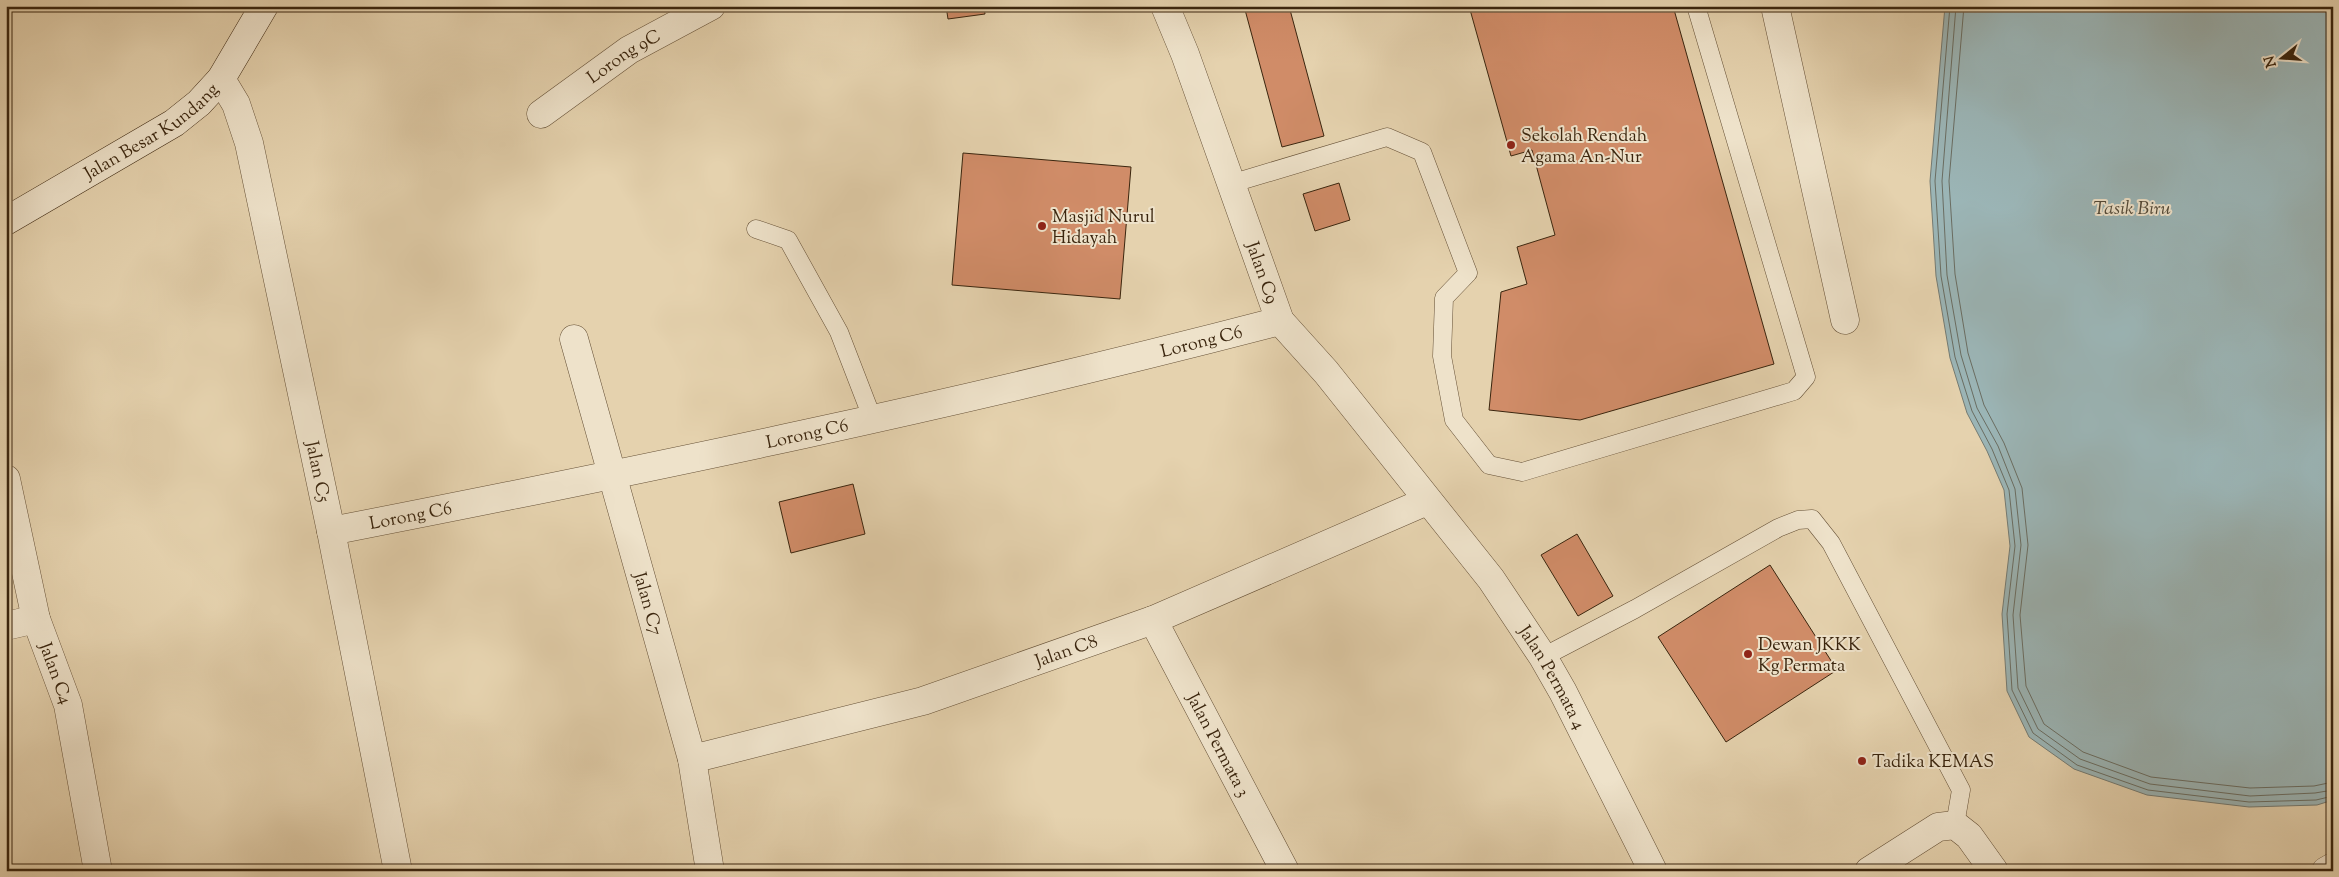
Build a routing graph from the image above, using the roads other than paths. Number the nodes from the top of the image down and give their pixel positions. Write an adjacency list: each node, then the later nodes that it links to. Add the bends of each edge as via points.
1 (264, 6): 6 (street, Jalan Besar Kundang)
2 (711, 6): 7 (street, Lorong 9C, via 629,50)
3 (1165, 6): 8 (street, Jalan C9)
4 (1696, 6): 8 (lane, via 1806,377 1794,391 1522,472 1489,465 1454,420 1442,356 1444,298 1468,273 1422,152 1387,137)
5 (1775, 6): 11 (street)
6 (221, 79): 9 (street, Jalan Besar Kundang, via 174,123); 18 (street, Jalan C5, via 236,104 249,143)
7 (541, 114)
8 (1230, 184): 12 (street, Jalan C9)
9 (6, 221)
10 (756, 229): 14 (lane, via 788,240 839,332)
11 (1845, 320)
12 (1280, 321): 14 (street, Lorong C6, via 1119,363); 17 (street, Jalan C9, via 1326,372)
13 (574, 339): 15 (street, Jalan C7)
14 (873, 420): 15 (street, Lorong C6)
15 (613, 476): 18 (street, Lorong C6); 23 (street, Jalan C7)
16 (6, 479): 19 (street, Jalan C4)
17 (1427, 501): 20 (street, Jalan C8); 22 (street, Jalan Permata 4, via 1491,578)
18 (331, 531): 27 (street, Jalan C5)
19 (36, 619): 21 (street); 26 (street, Jalan C4, via 68,705)
20 (1153, 620): 23 (street, Jalan C8, via 923,701); 29 (street, Jalan Permata 3)
21 (6, 626)
22 (1543, 657): 24 (lane, via 1778,528 1798,520 1812,519 1831,543 1961,790); 30 (street, Jalan Permata 4)
23 (692, 759): 28 (street, Jalan C7)
24 (1955, 825): 31 (street, via 1938,827); 32 (street, via 1969,836)
25 (2333, 867): 33 (street)
26 (98, 871)
27 (398, 871)
28 (710, 871)
29 (1285, 871)
30 (1653, 871)
31 (1869, 871)
32 (1994, 871)
33 (2326, 871)

